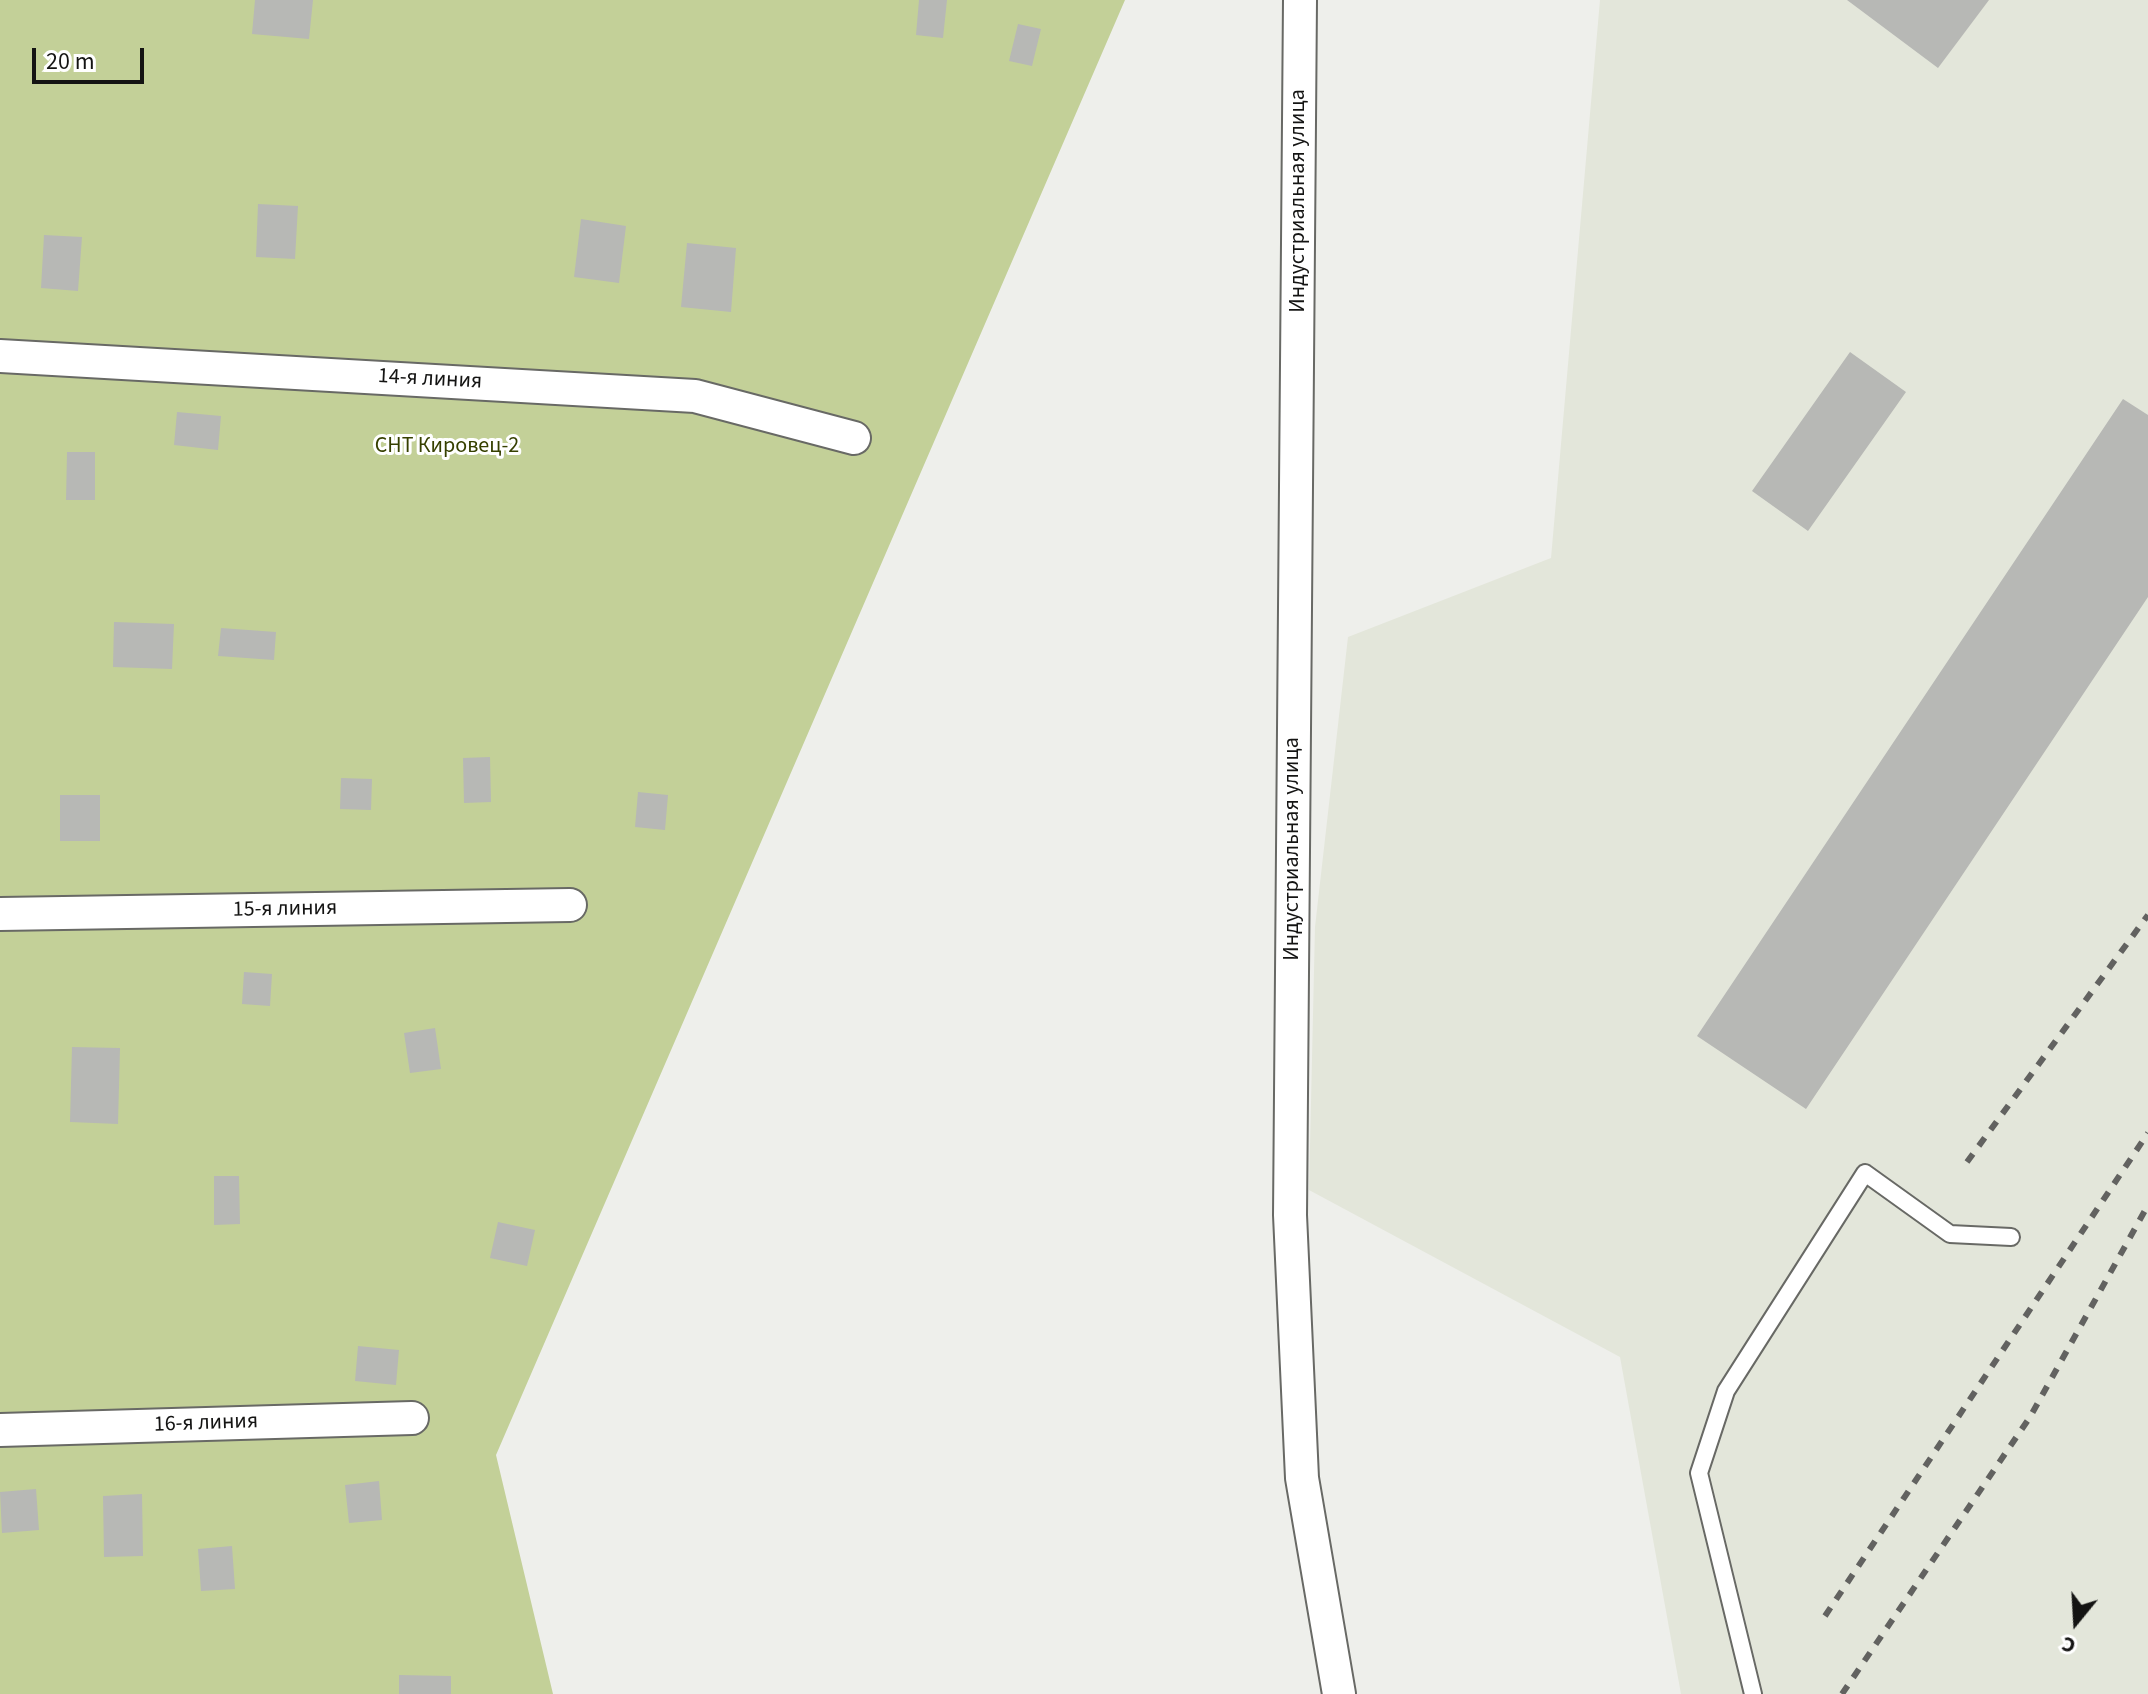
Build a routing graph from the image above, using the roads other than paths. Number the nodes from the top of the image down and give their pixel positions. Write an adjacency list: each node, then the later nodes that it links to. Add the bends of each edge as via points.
1 (1300, 0): 9 (street, Индустриальная улица, via 1290,1215 1302,1478)
2 (0, 356): 3 (street, 14-я линия, via 695,396)
3 (854, 438)
4 (570, 905): 5 (street, 15-я линия)
5 (0, 914)
6 (2011, 1237): 10 (lane, via 1950,1234 1865,1173 1726,1391 1699,1473)
7 (412, 1418): 8 (street, 16-я линия)
8 (0, 1430)
9 (1339, 1694)
10 (1753, 1694)

